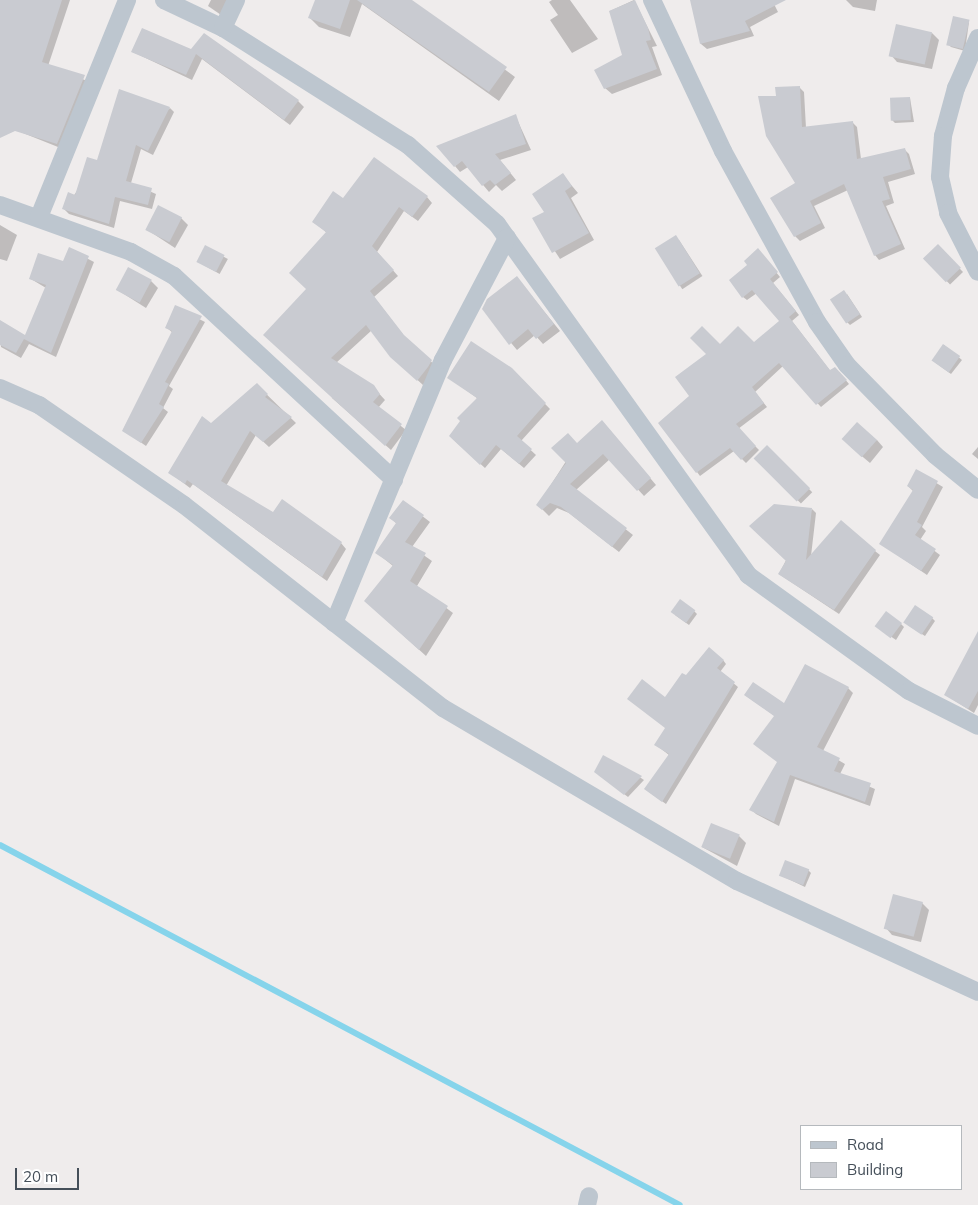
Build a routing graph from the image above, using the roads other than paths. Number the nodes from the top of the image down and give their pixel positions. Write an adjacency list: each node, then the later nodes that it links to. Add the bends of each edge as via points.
1 (127, 0): 8 (street)
2 (164, 0): 5 (street)
3 (236, 0): 5 (street)
4 (652, 0): 13 (street, via 723,151 818,322 848,365 935,456)
5 (223, 28): 9 (street, via 408,145)
6 (978, 38): 10 (street, via 956,88 944,136 940,177 948,213)
7 (0, 205): 8 (street)
8 (39, 217): 12 (street, via 131,252 174,276)
9 (507, 238): 12 (street, via 443,360); 15 (street, via 748,576 909,692)
10 (978, 272)
11 (0, 388): 14 (street, via 40,405 184,505)
12 (394, 480): 14 (street)
13 (978, 490)
14 (334, 623): 16 (street, via 443,708 738,881)
15 (978, 726)
16 (978, 992)

